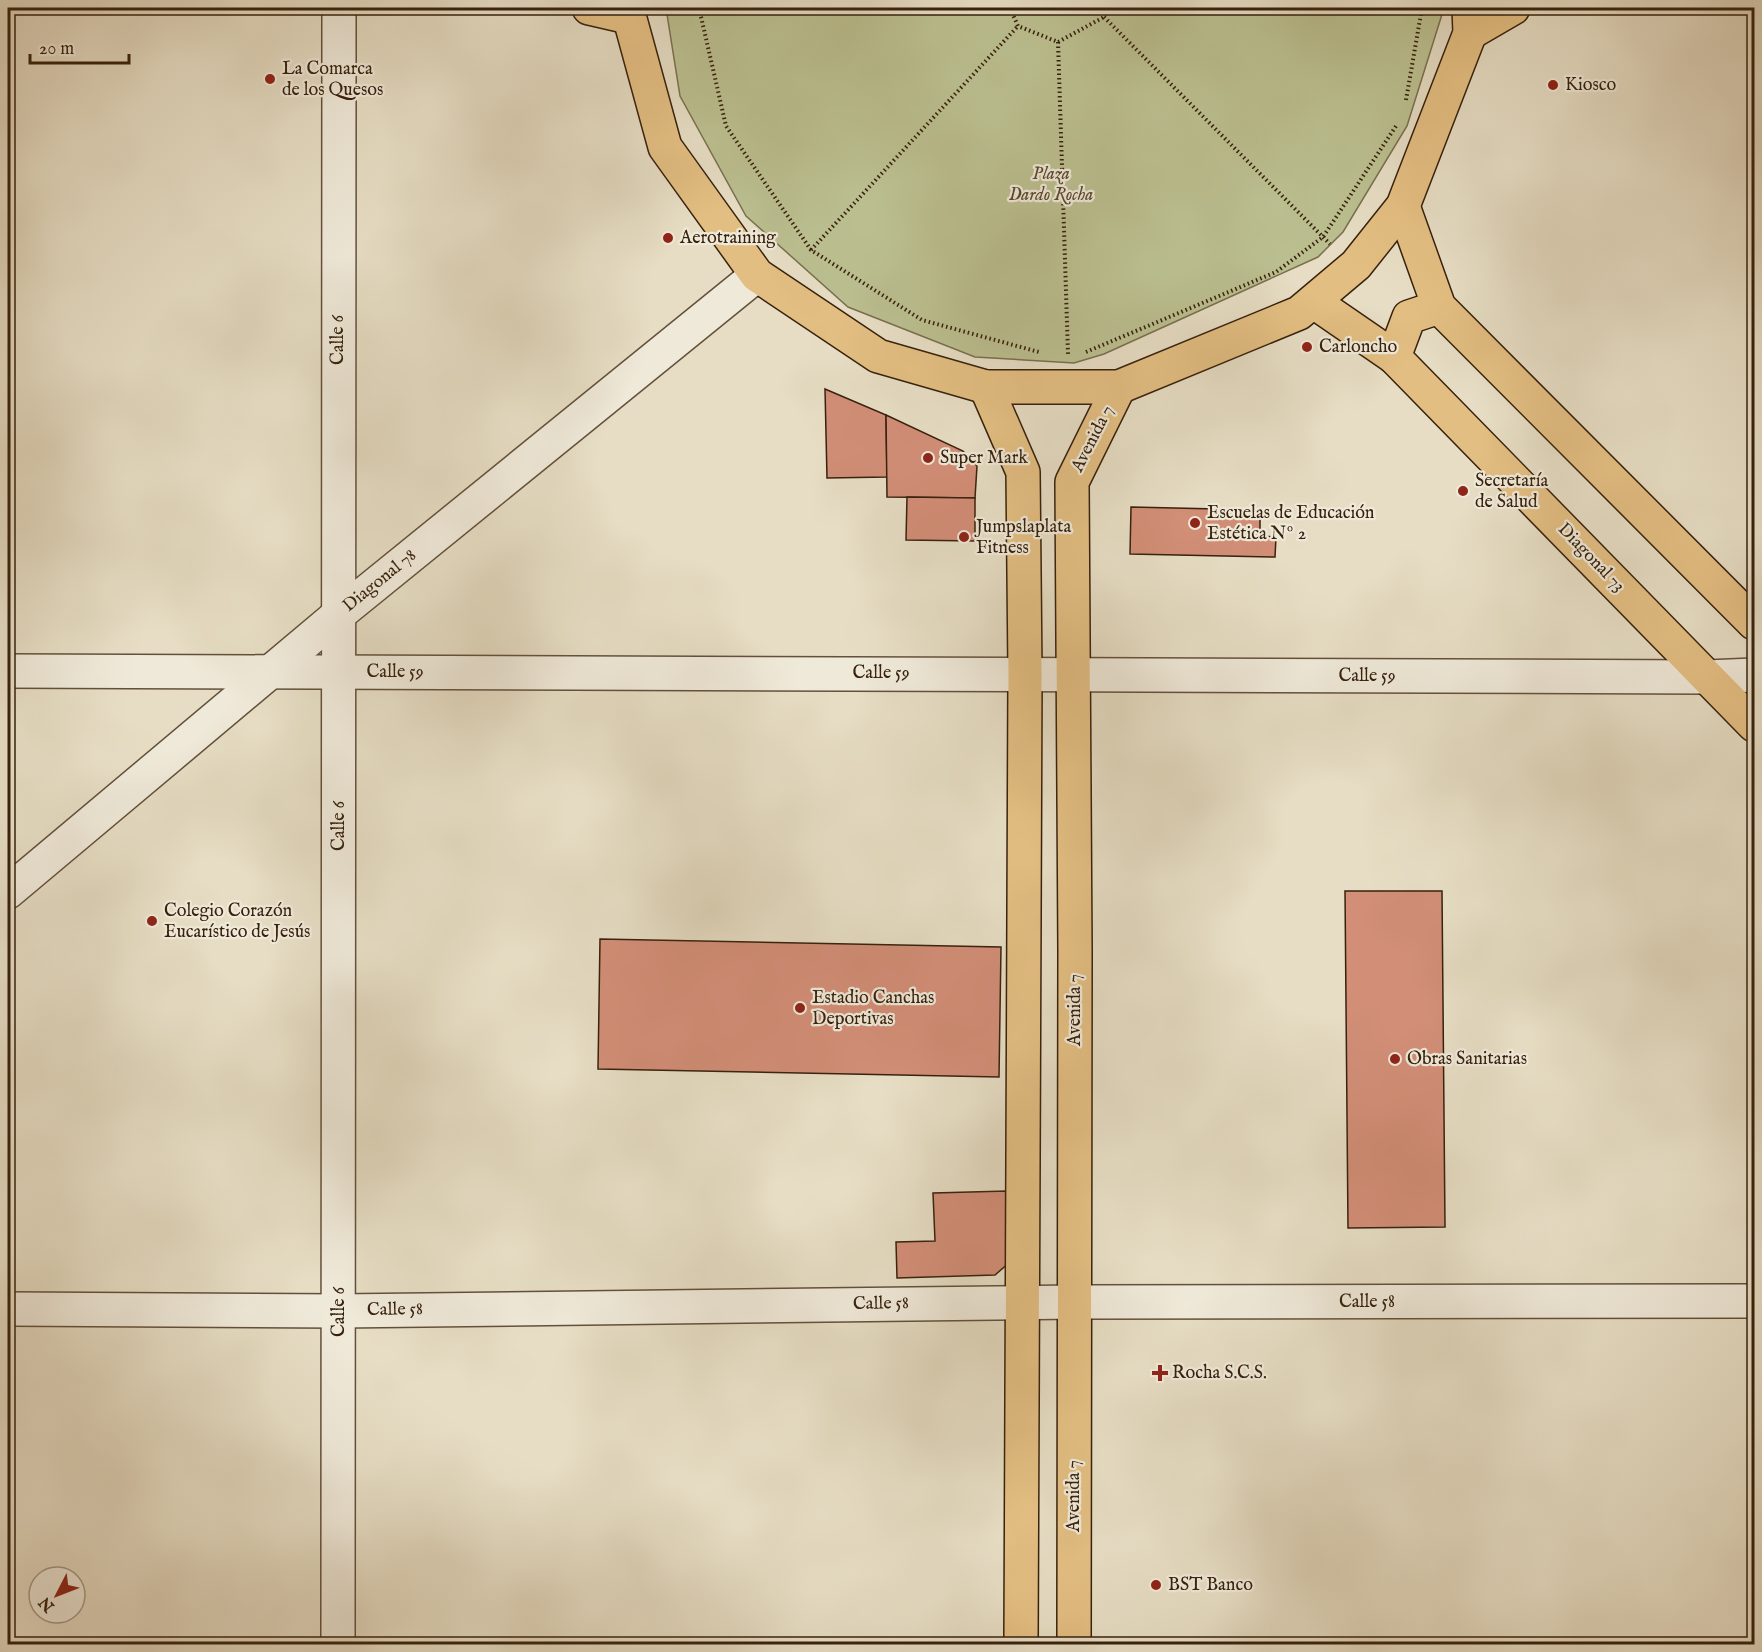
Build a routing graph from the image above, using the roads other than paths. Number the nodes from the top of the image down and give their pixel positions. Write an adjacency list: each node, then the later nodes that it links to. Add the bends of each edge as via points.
1 (339, 8): 13 (street, Calle 6)
2 (589, 8): 4 (main road)
3 (1513, 8): 5 (main road)
4 (628, 12): 7 (main road, via 665,147)
5 (1469, 20): 6 (main road)
6 (1402, 206): 8 (main road, via 1356,265); 9 (main road)
7 (758, 274): 11 (main road, via 879,356); 13 (street, Diagonal 78)
8 (1314, 302): 10 (main road, Diagonal 73); 12 (main road, via 1299,313)
9 (1439, 307): 10 (main road, via 1409,316); 14 (main road)
10 (1394, 357): 21 (main road, Diagonal 73)
11 (986, 387): 12 (main road); 18 (main road, via 1023,472)
12 (1119, 387): 19 (main road, Avenida 7, via 1072,482)
13 (338, 615): 16 (street, Diagonal 78); 17 (street, Calle 6)
14 (1755, 623)
15 (8, 670): 16 (street, Calle 59)
16 (271, 671): 17 (street, Calle 59); 23 (street, Diagonal 78)
17 (339, 672): 18 (street, Calle 59); 28 (street, Calle 6)
18 (1025, 673): 19 (street, Calle 59); 25 (main road)
19 (1074, 674): 21 (street, Calle 59); 26 (main road, Avenida 7)
20 (1755, 675): 21 (street, Calle 59)
21 (1707, 677): 22 (main road, Diagonal 73)
22 (1755, 725)
23 (8, 892)
24 (1755, 1301): 26 (street, Calle 58)
25 (1021, 1302): 26 (street, Calle 58); 28 (street, Calle 58); 30 (main road)
26 (1075, 1302): 31 (main road, Avenida 7)
27 (8, 1310): 28 (street, Calle 58)
28 (339, 1311): 29 (street, Calle 6)
29 (338, 1644)
30 (1021, 1644)
31 (1074, 1644)

